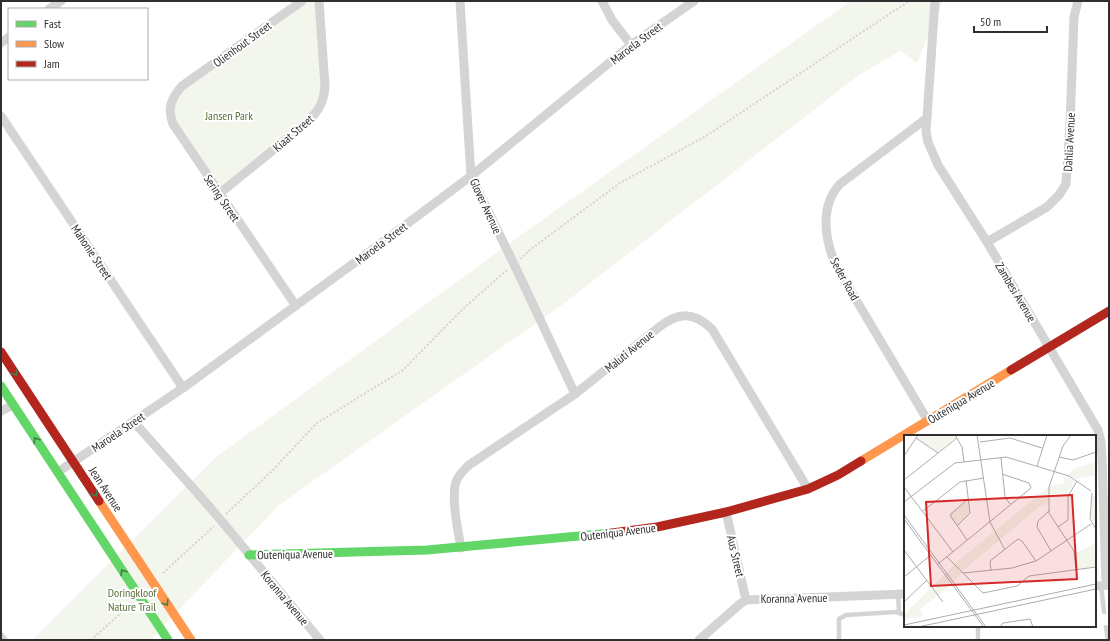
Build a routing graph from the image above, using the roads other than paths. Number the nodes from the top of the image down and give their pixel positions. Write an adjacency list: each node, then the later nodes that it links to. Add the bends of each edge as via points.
1 (61, 1): 9 (street)
2 (302, 1): 11 (street, Olienhout Street)
3 (319, 1): 15 (street, Kiaat Street, via 325,86 321,107 304,125)
4 (460, 1): 14 (street, Glover Avenue)
5 (602, 1): 10 (street, via 612,20)
6 (694, 1): 10 (street, Maroela Street)
7 (935, 1): 13 (street, Zambesi Avenue)
8 (1078, 1): 16 (street, Dahlia Avenue, via 1074,17 1066,184 1047,207)
9 (50, 8)
10 (631, 45): 14 (street, Maroela Street)
11 (182, 86): 15 (street, Sering Street, via 170,103 171,119)
12 (1, 116): 21 (street, Mahonie Street)
13 (926, 118): 16 (street, Zambesi Avenue, via 928,142 938,165); 26 (street, Seder Road, via 834,190 828,206 826,228 829,248 836,266)
14 (471, 176): 17 (street, Maroela Street); 23 (street, Glover Avenue, bridge)
15 (219, 194): 17 (street, Sering Street)
16 (987, 242): 19 (street, Zambesi Avenue)
17 (296, 306): 21 (street, Maroela Street)
18 (1109, 311): 19 (street, Outeniqua Avenue)
19 (1049, 347): 26 (street, Outeniqua Avenue); 37 (street, Zambesi Avenue, via 1098,430 1101,442)
20 (1, 352): 30 (street, Jean Avenue, one-way to 30)
21 (183, 388): 27 (street, Maroela Street)
22 (2, 391): 24 (street)
23 (575, 394): 32 (street, Maluti Avenue, via 668,320 686,315 696,318 705,322 722,343); 35 (street, Maluti Avenue, via 469,465 461,474 456,482 454,494)
24 (13, 405): 25 (street); 31 (street, one-way to 24)
25 (1, 411)
26 (928, 421): 29 (street, Outeniqua Avenue)
27 (134, 422): 30 (street, Maroela Street); 36 (street, Outeniqua Avenue, bridge)
28 (904, 435): 32 (street, Outeniqua Avenue, via 838,475)
29 (905, 435)
30 (74, 461): 31 (street, Maroela Street); 34 (street, via 76,483 97,520); 48 (street, Jean Avenue, one-way to 48)
31 (58, 472): 34 (street)
32 (808, 489): 33 (street, Outeniqua Avenue)
33 (726, 512): 35 (street, Outeniqua Avenue, via 621,532); 39 (street, Aus Street)
34 (102, 539): 47 (street, one-way to 34)
35 (461, 548): 36 (street, Outeniqua Avenue)
36 (249, 555): 49 (street, Koranna Avenue)
37 (1103, 585): 41 (lane)
38 (902, 594): 39 (street, Koranna Avenue); 40 (lane)
39 (746, 600): 50 (street, Koranna Avenue)
40 (899, 612): 42 (lane); 51 (lane, via 843,616 839,622)
41 (1104, 612)
42 (904, 614)
43 (978, 627): 52 (lane)
44 (1106, 627): 53 (lane)
45 (1, 637): 46 (street)
46 (3, 640)
47 (168, 640)
48 (191, 640)
49 (320, 640)
50 (699, 640)
51 (840, 640)
52 (978, 640)
53 (1108, 640)

